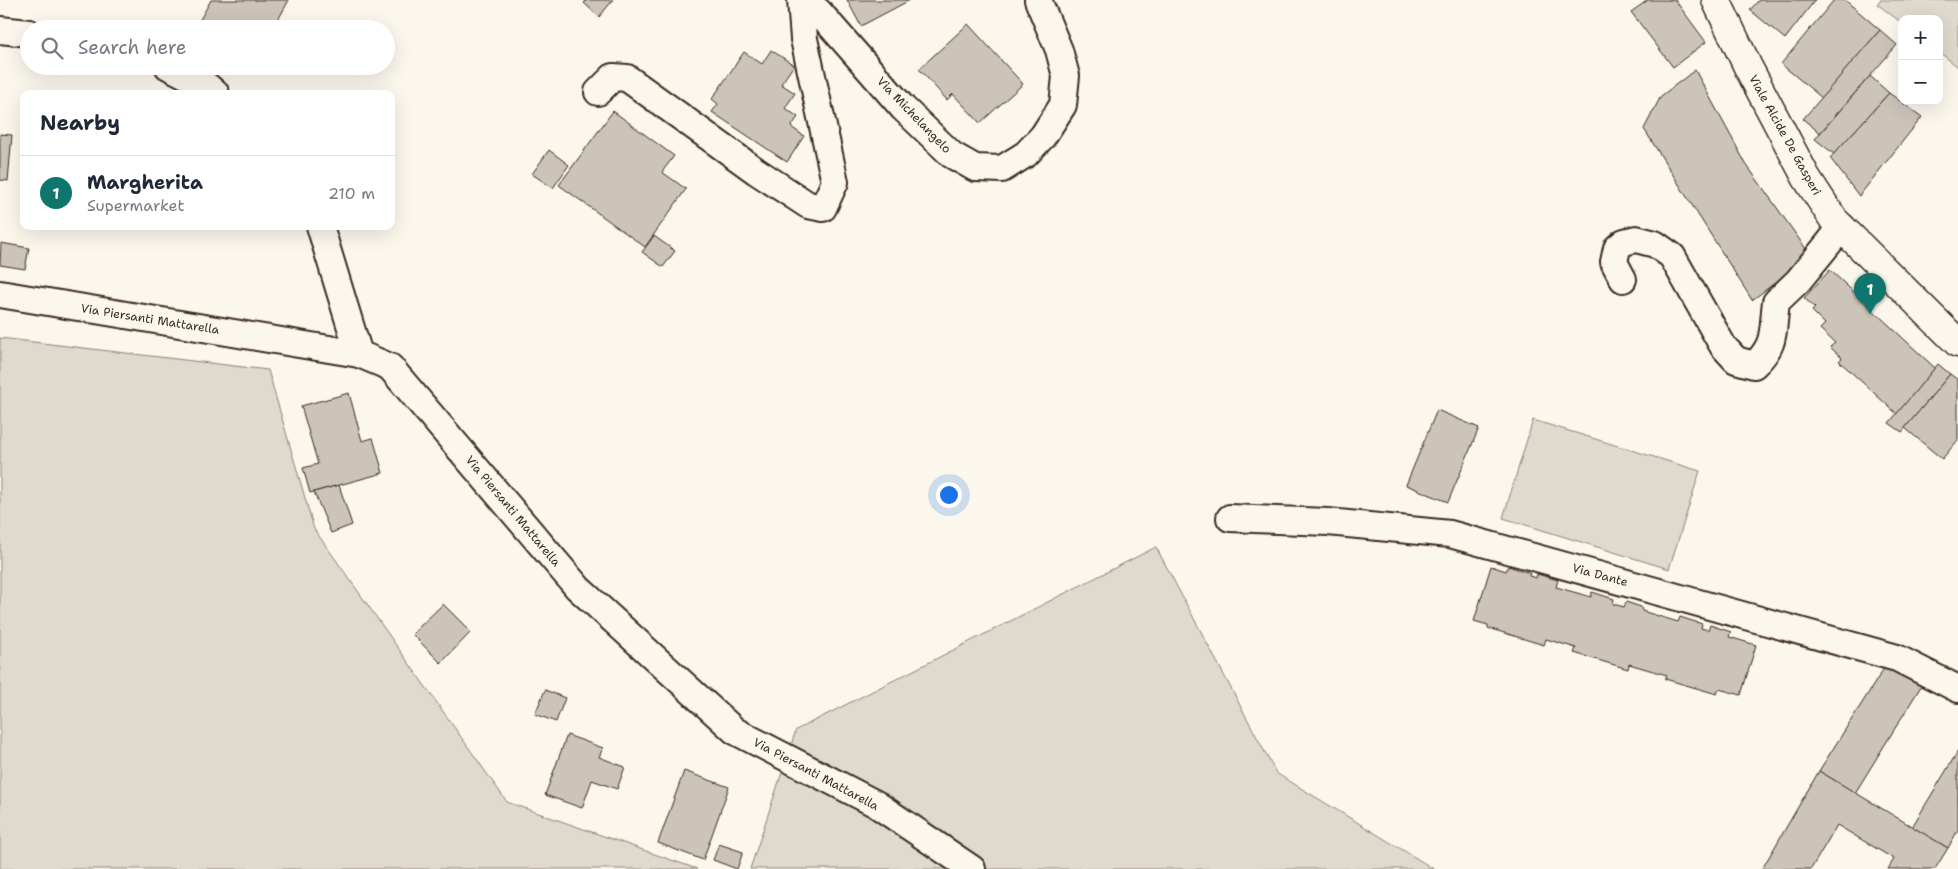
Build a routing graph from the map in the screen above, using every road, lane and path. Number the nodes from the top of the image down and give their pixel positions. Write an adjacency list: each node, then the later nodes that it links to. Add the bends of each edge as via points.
1 (803, 0): 2 (street, Via Michelangelo, via 819,12 903,108 952,155 975,168 1002,169 1026,154 1044,136 1063,105 1066,76); 8 (street, via 804,38 835,182 823,208 808,204 756,171 627,78 613,77)
2 (1038, 0)
3 (1716, 0): 9 (street, Viale Alcide De Gasperi, via 1806,177)
4 (0, 30): 5 (street)
5 (20, 31)
6 (186, 75): 7 (street)
7 (212, 90)
8 (598, 92)
9 (1842, 227): 11 (street, via 1798,281 1776,302 1773,340 1766,354 1754,365 1736,360 1723,346 1672,256 1655,244 1636,239 1617,248 1614,262); 13 (street, Viale Alcide De Gasperi)
10 (321, 230): 14 (street)
11 (1623, 279)
12 (0, 294): 14 (street, Via Piersanti Mattarella)
13 (1958, 342)
14 (359, 354): 17 (street, Via Piersanti Mattarella, via 390,367 578,588 735,731 876,804)
15 (1230, 518): 16 (street, Via Dante, via 1328,522 1450,534 1897,658)
16 (1958, 689)
17 (972, 869)

